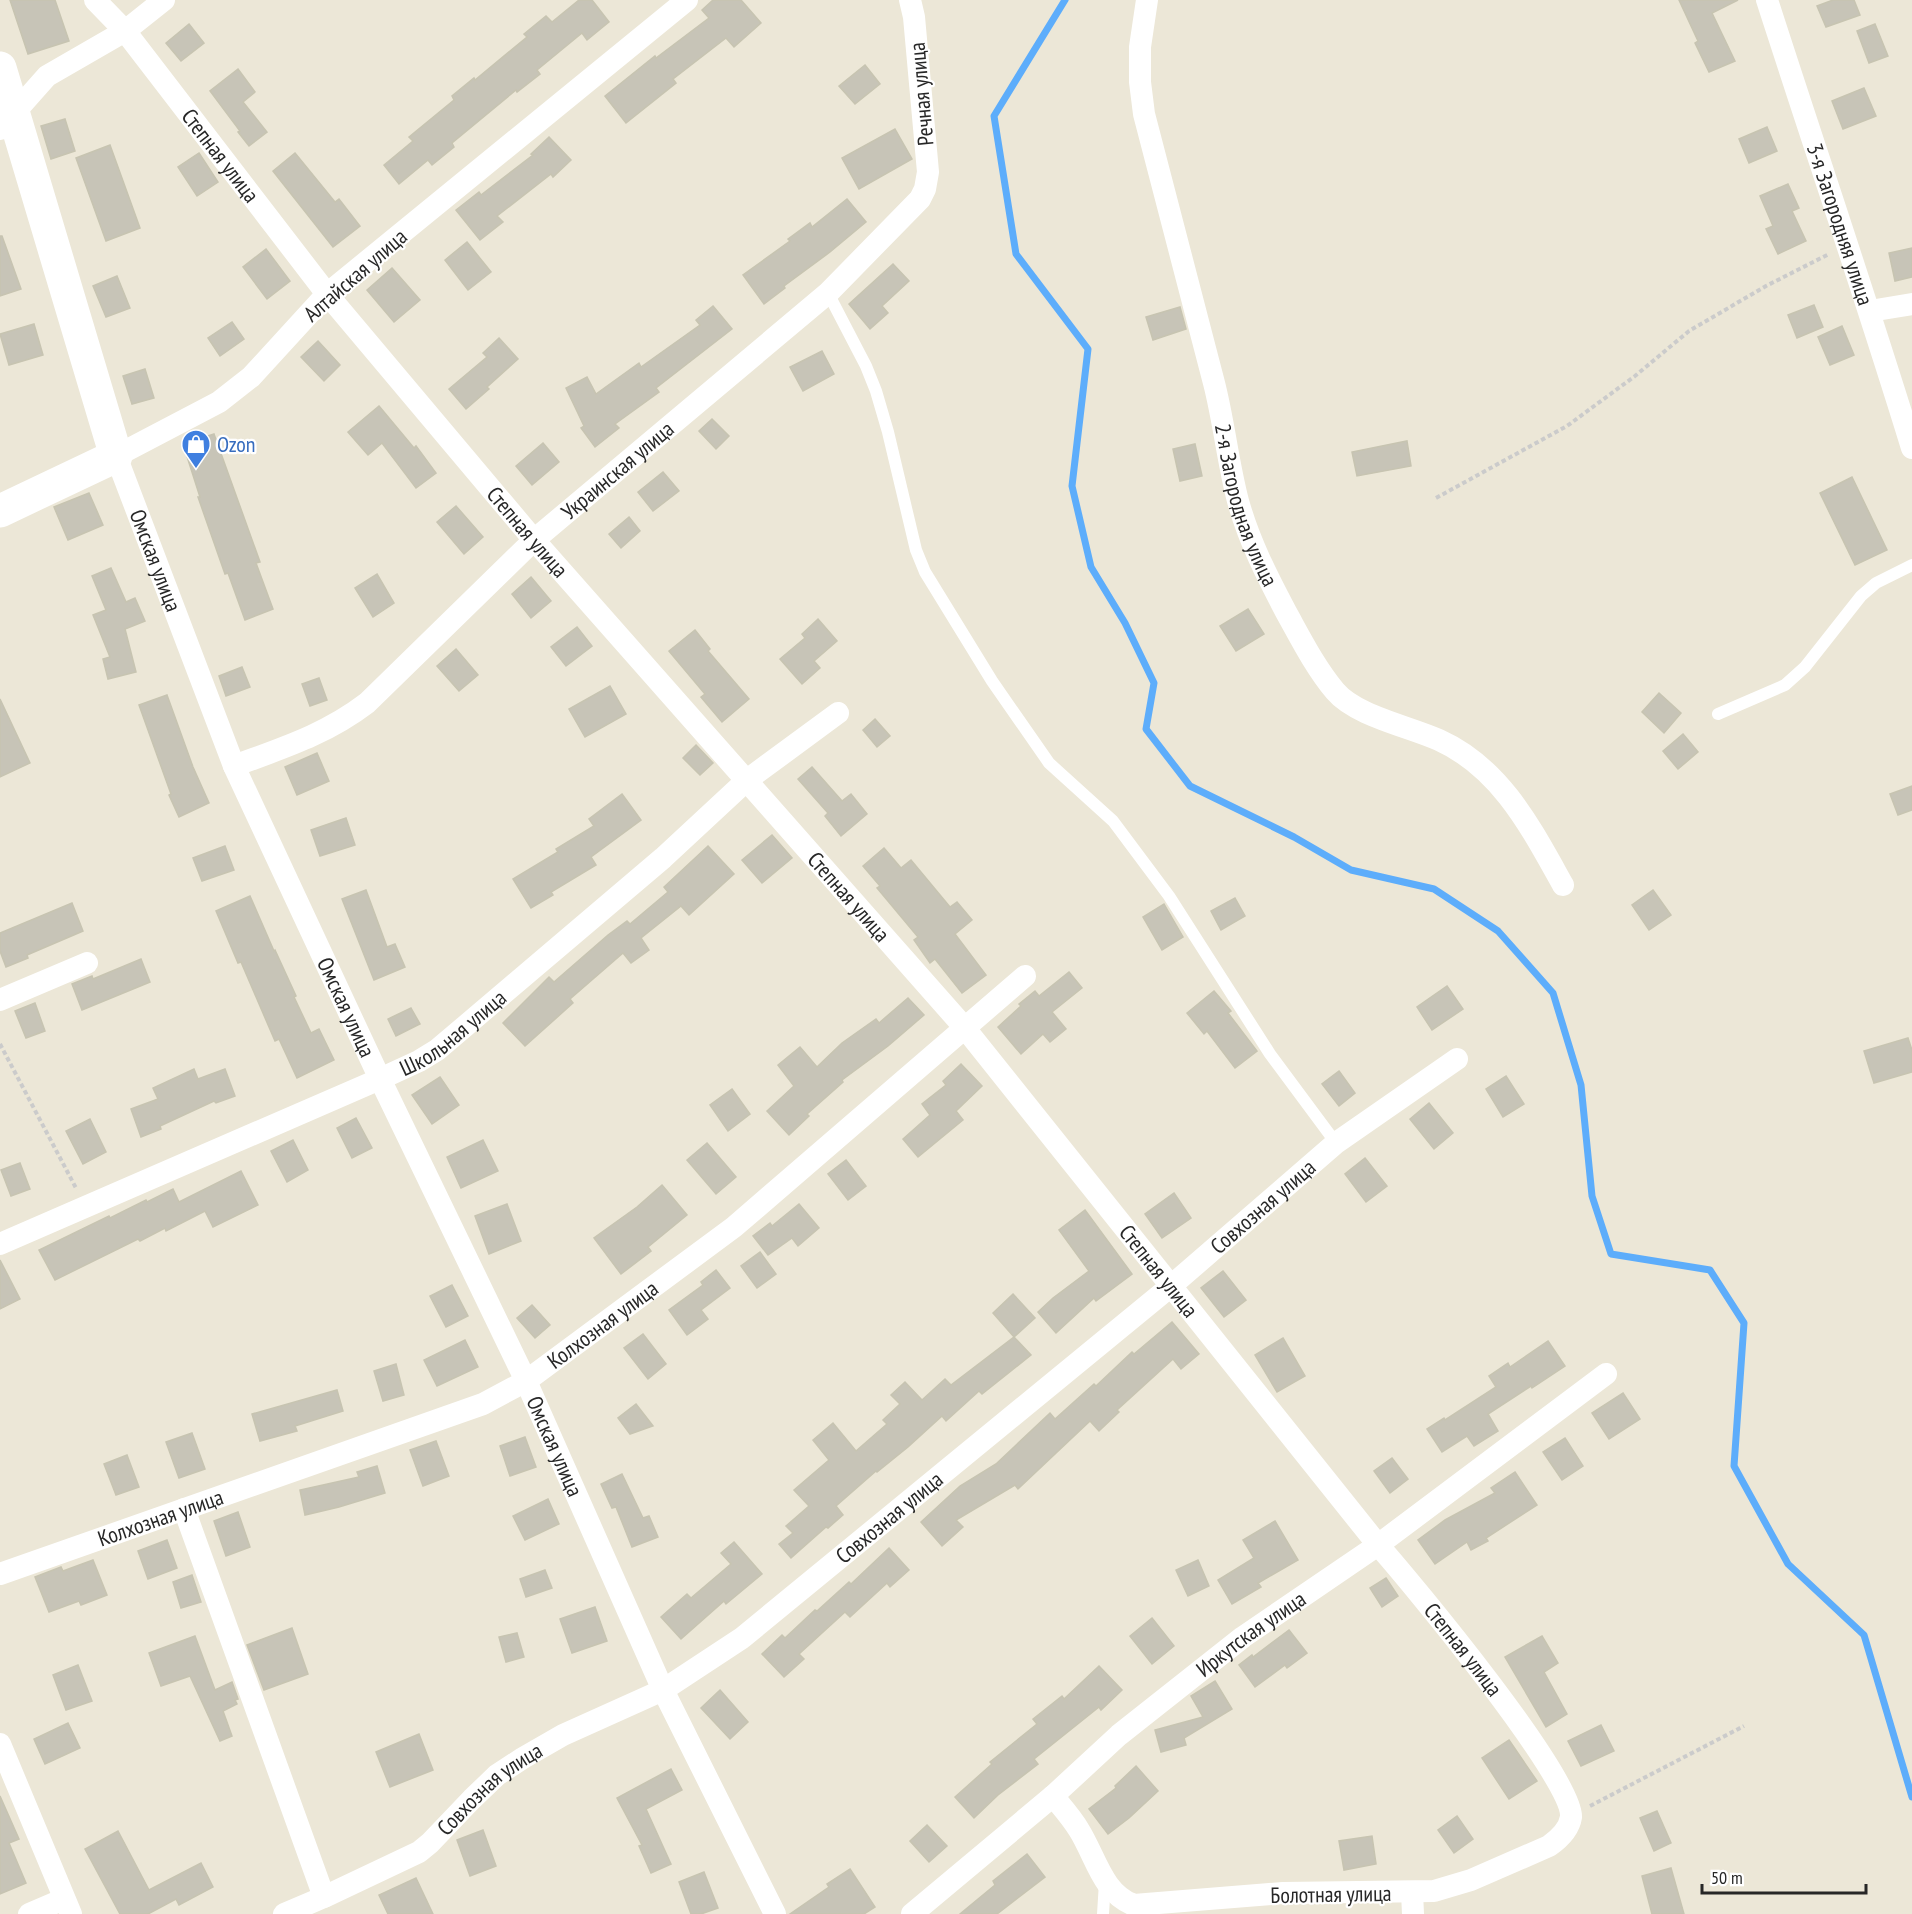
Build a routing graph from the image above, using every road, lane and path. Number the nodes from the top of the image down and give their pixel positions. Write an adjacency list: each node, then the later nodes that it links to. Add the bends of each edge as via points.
1 (95, 0): 7 (street, Степная улица)
2 (164, 0): 7 (street)
3 (687, 0): 13 (street, Алтайская улица)
4 (910, 0): 10 (street, Речная улица, via 928,172)
5 (1147, 0): 26 (street, 2-я Загородная улица, via 1140,47 1144,114 1215,386 1238,500 1259,560 1308,654 1336,692 1354,707 1460,751 1487,771 1534,833)
6 (1767, 0): 11 (street, 3-я Загородняя улица)
7 (125, 31): 9 (street, via 46,76); 13 (street, Степная улица)
8 (0, 68): 9 (street, Омская улица)
9 (7, 121): 17 (street, Омская улица)
10 (925, 189): 12 (street, Украинская улица, via 920,199)
11 (1846, 245): 15 (street, 3-я Загородняя улица); 18 (path, via 1689,332 1567,426)
12 (828, 293): 20 (street, Украинская улица); 34 (lane, via 879,400 913,539 926,572 992,681 1048,763 1113,820 1169,896 1270,1054)
13 (327, 294): 17 (street, Алтайская улица, via 234,391); 20 (street, Степная улица)
14 (1912, 304): 15 (street)
15 (1870, 311): 16 (street, 3-я Загородняя улица)
16 (1912, 448)
17 (116, 456): 19 (street, Алтайская улица); 24 (street, Омская улица)
18 (1436, 498)
19 (0, 511)
20 (534, 540): 24 (street, Украинская улица, via 346,719 315,736); 25 (street, Степная улица)
21 (1912, 565): 23 (lane, via 1876,583 1861,596 1805,667 1785,685)
22 (838, 713): 25 (street, Школьная улица)
23 (1718, 714)
24 (234, 766): 33 (street, Омская улица)
25 (747, 780): 30 (street, Степная улица); 33 (street, Школьная улица, via 663,858 458,1034 419,1061)
26 (1563, 885)
27 (87, 963): 29 (street)
28 (1025, 976): 30 (street, Колхозная улица)
29 (0, 1000)
30 (964, 1027): 37 (street, Степная улица); 39 (street, Колхозная улица, via 734,1227)
31 (0, 1044): 35 (path)
32 (1457, 1059): 34 (street, Совхозная улица)
33 (380, 1079): 35 (street, Школьная улица); 39 (street, Омская улица)
34 (1336, 1143): 37 (street, Совхозная улица)
35 (85, 1206): 36 (street, Школьная улица)
36 (0, 1244)
37 (1171, 1286): 41 (street, Степная улица); 43 (street, Совхозная улица, via 742,1638)
38 (1606, 1374): 41 (street, Иркутская улица)
39 (526, 1381): 40 (street, Колхозная улица, via 483,1404); 43 (street, Омская улица)
40 (184, 1509): 42 (street, Колхозная улица); 49 (street)
41 (1378, 1545): 46 (street, Иркутская улица, via 1243,1636 1119,1735); 47 (street, Степная улица, via 1421,1594 1538,1749 1563,1791)
42 (0, 1574)
43 (663, 1690): 49 (street, Совхозная улица, via 563,1735 523,1758 497,1775 419,1852); 54 (street, Омская улица)
44 (1744, 1726): 47 (path)
45 (0, 1744): 51 (street)
46 (1053, 1796): 48 (street, Болотная улица, via 1078,1829); 55 (street, Иркутская улица)
47 (1571, 1817): 50 (street, Болотная улица, via 1559,1839 1549,1846)
48 (1105, 1880): 50 (street, Болотная улица, via 1123,1901 1134,1905 1282,1893); 56 (lane)
49 (324, 1897): 53 (street, Совхозная улица)
50 (1412, 1903)
51 (68, 1906): 52 (street)
52 (29, 1914)
53 (284, 1914)
54 (775, 1914)
55 (912, 1914)
56 (1103, 1914)

